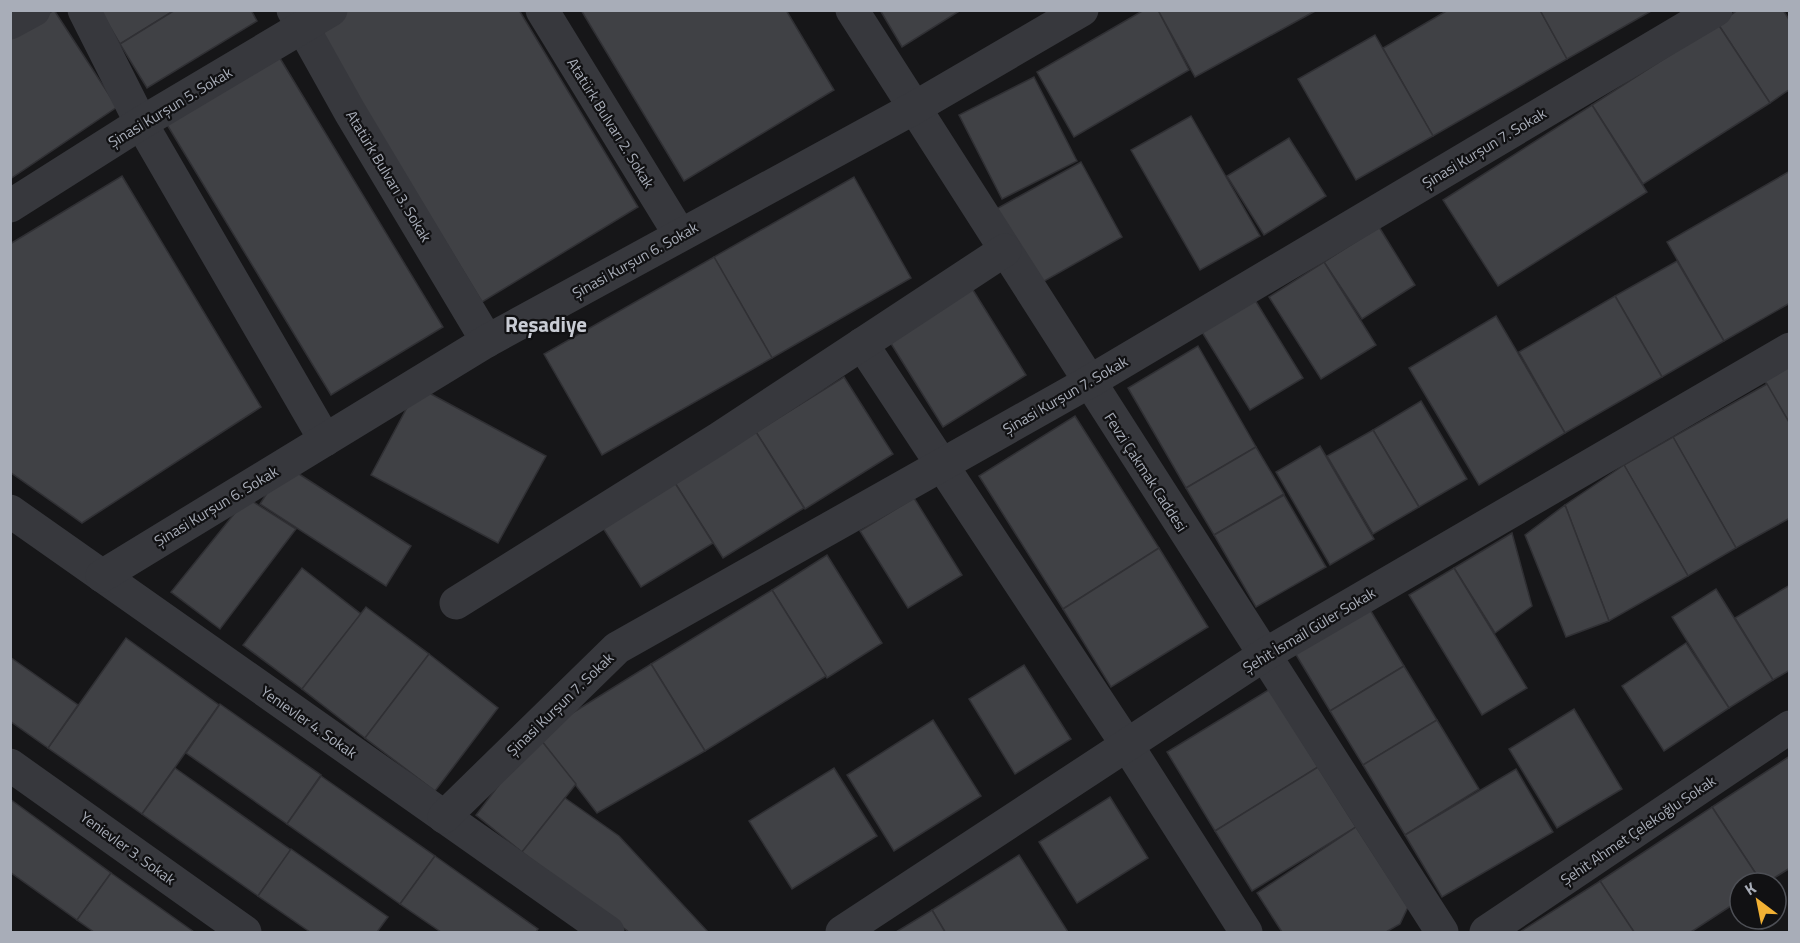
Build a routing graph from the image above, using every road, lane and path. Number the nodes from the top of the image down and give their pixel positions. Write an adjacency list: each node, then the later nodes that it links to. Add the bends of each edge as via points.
1 (34, 10): 9 (street)
2 (84, 10): 11 (street)
3 (331, 10): 8 (street, Şinasi Kurşun 5. Sokak)
4 (542, 10): 13 (street, Atatürk Bulvarı 2. Sokak)
5 (852, 10): 10 (street, Fevzi Çakmak Caddesi)
6 (1082, 10): 10 (street, Şinasi Kurşun 6. Sokak)
7 (1716, 10): 18 (street, Şinasi Kurşun 7. Sokak)
8 (298, 19): 11 (street, Şinasi Kurşun 5. Sokak); 15 (street, Atatürk Bulvarı 3. Sokak)
9 (10, 23)
10 (914, 108): 13 (street, Şinasi Kurşun 6. Sokak); 14 (street, Fevzi Çakmak Caddesi)
11 (141, 123): 12 (street, Şinasi Kurşun 5. Sokak); 19 (street)
12 (10, 206)
13 (680, 235): 15 (street, Şinasi Kurşun 6. Sokak)
14 (1005, 250): 16 (street); 18 (street, Fevzi Çakmak Caddesi)
15 (487, 341): 19 (street, Şinasi Kurşun 6. Sokak)
16 (862, 344): 20 (street); 23 (street)
17 (1790, 349): 24 (street, Şehit İsmail Güler Sokak)
18 (1089, 382): 20 (street, Şinasi Kurşun 7. Sokak); 24 (street, Fevzi Çakmak Caddesi)
19 (325, 440): 22 (street, Şinasi Kurşun 6. Sokak)
20 (942, 464): 26 (street); 28 (street, Şinasi Kurşun 7. Sokak, via 617,648)
21 (10, 511): 22 (street, Yenievler 4. Sokak)
22 (102, 576): 28 (street, Yenievler 4. Sokak)
23 (456, 603)
24 (1264, 655): 26 (street, Şehit İsmail Güler Sokak); 33 (street, Fevzi Çakmak Caddesi)
25 (1790, 727): 34 (street, Şehit Ahmet Çelekoğlu Sokak)
26 (1126, 745): 31 (street, Şehit İsmail Güler Sokak); 32 (street)
27 (10, 765): 29 (street, Yenievler 3. Sokak)
28 (444, 817): 30 (street, Yenievler 4. Sokak)
29 (245, 933)
30 (608, 933)
31 (842, 933)
32 (1246, 933)
33 (1442, 933)
34 (1486, 933)

